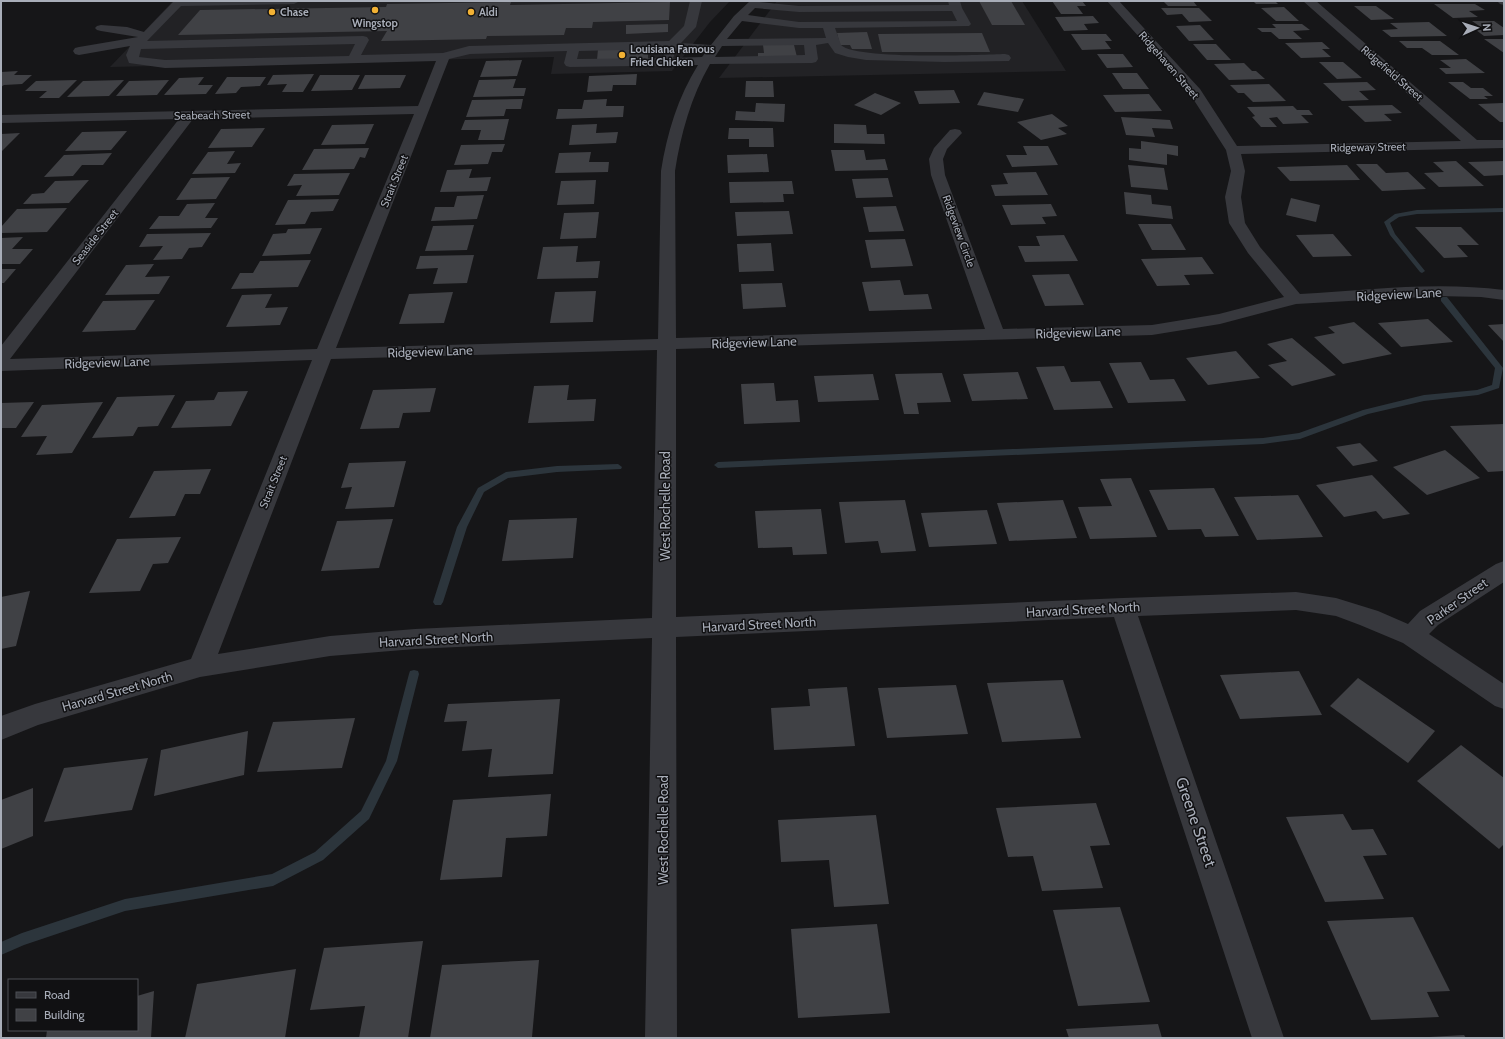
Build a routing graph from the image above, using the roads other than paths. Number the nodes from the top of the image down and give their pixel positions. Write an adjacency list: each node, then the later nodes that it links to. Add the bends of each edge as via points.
1 (294, 1): 5 (street)
2 (696, 1): 13 (street, via 690,27)
3 (1113, 1): 27 (street, Ridgehaven Street, via 1195,92)
4 (1309, 1): 26 (street, Ridgefield Street)
5 (179, 2): 11 (street)
6 (955, 5): 7 (street); 8 (street, via 965,24)
7 (749, 8): 8 (street, via 799,25); 16 (street, West Rochelle Road)
8 (828, 25): 10 (street)
9 (101, 28): 11 (street, via 127,31)
10 (832, 40): 12 (street); 18 (street, via 839,51 846,54 877,58)
11 (142, 41): 15 (street); 19 (street, via 132,55 133,60 165,64); 19 (street, via 363,40)
12 (809, 41): 16 (street, via 735,43); 16 (street, via 812,60)
13 (672, 45): 14 (street); 16 (street); 20 (street)
14 (574, 47): 17 (street, via 469,50); 20 (street, via 570,63)
15 (79, 51)
16 (713, 51): 20 (street); 31 (street, West Rochelle Road, via 693,84 670,148)
17 (444, 57): 19 (street); 21 (street, Strait Street)
18 (1004, 58)
19 (353, 60)
20 (666, 61)
21 (423, 110): 22 (street, Seabeach Street); 32 (street, Strait Street)
22 (189, 115): 23 (street, Seabeach Street); 33 (street, Seaside Street)
23 (1, 119)
24 (956, 132): 30 (street, Ridgeview Circle, via 940,148 936,159 938,175)
25 (1504, 144): 26 (street, Ridgeway Street)
26 (1474, 145): 27 (street, Ridgeway Street)
27 (1233, 150): 29 (street, Ridgehaven Street, via 1238,171 1233,197 1237,223 1254,250)
28 (1504, 295): 29 (street, Ridgeview Lane, via 1437,291)
29 (1295, 300): 30 (street, Ridgeview Lane, via 1220,319 1152,330)
30 (996, 335): 31 (street, Ridgeview Lane)
31 (665, 344): 32 (street, Ridgeview Lane); 37 (street, West Rochelle Road)
32 (324, 354): 34 (street, Ridgeview Lane); 39 (street, Strait Street)
33 (1, 358)
34 (1, 365)
35 (1504, 570): 38 (street, Parker Street, via 1429,618)
36 (1123, 607): 37 (street, Harvard Street North); 38 (street, Harvard Street North, via 1296,601 1336,607); 43 (street, Greene Street)
37 (664, 628): 39 (street, Harvard Street North, via 415,639 330,646); 42 (street, West Rochelle Road)
38 (1412, 636): 40 (street, Harvard Street North)
39 (200, 667): 41 (street, Harvard Street North, via 35,715)
40 (1504, 698)
41 (1, 728)
42 (661, 1038)
43 (1268, 1038)

